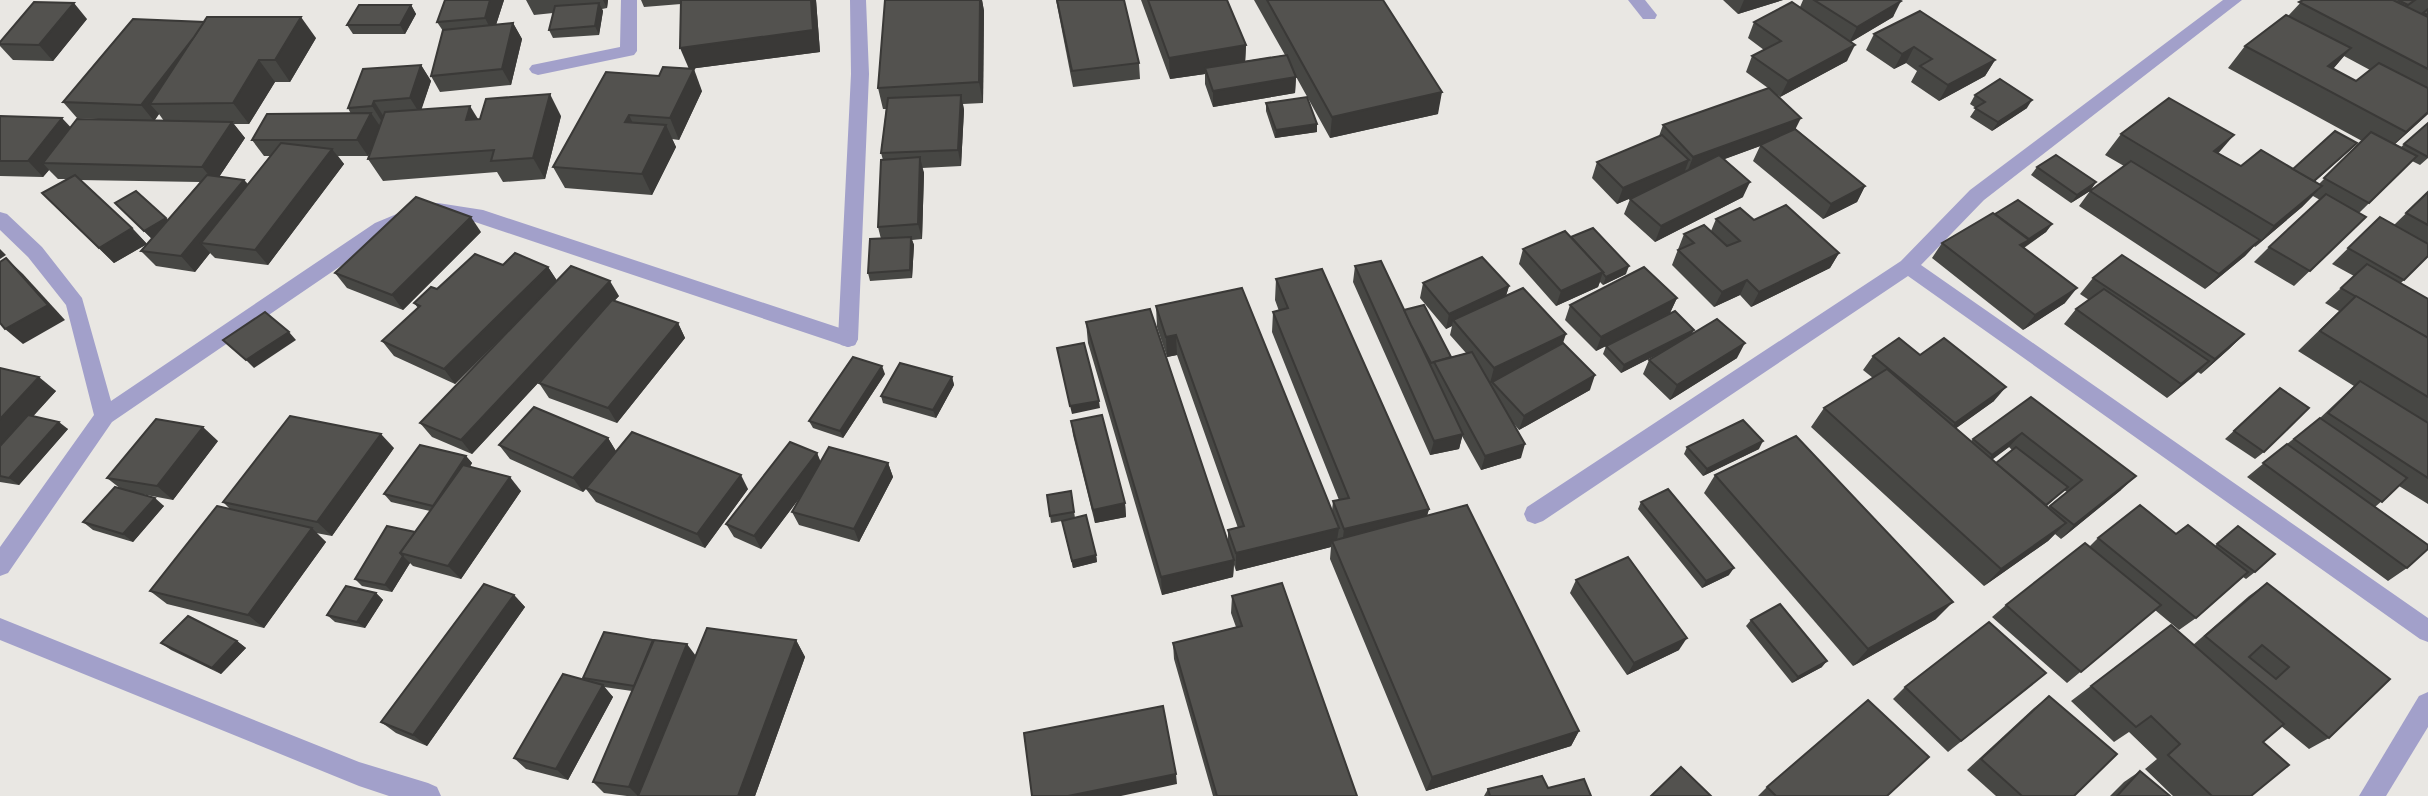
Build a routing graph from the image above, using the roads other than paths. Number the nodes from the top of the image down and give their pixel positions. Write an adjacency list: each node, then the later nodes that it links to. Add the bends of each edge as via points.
1 (629, 0): 6 (street, via 628,51)
2 (858, 0): 9 (street, via 860,74 848,339 476,215 439,208 409,214 382,228)
3 (1636, 0): 5 (street)
4 (2234, 0): 8 (street, via 1985,188)
5 (1649, 15)
6 (538, 69)
7 (0, 219): 9 (street, via 35,252 75,303)
8 (1908, 266): 10 (street); 13 (street)
9 (105, 416): 11 (street)
10 (1535, 514)
11 (0, 566)
12 (0, 629): 15 (street, via 359,774)
13 (2428, 631)
14 (2428, 704): 16 (street)
15 (428, 796)
16 (2372, 796)

